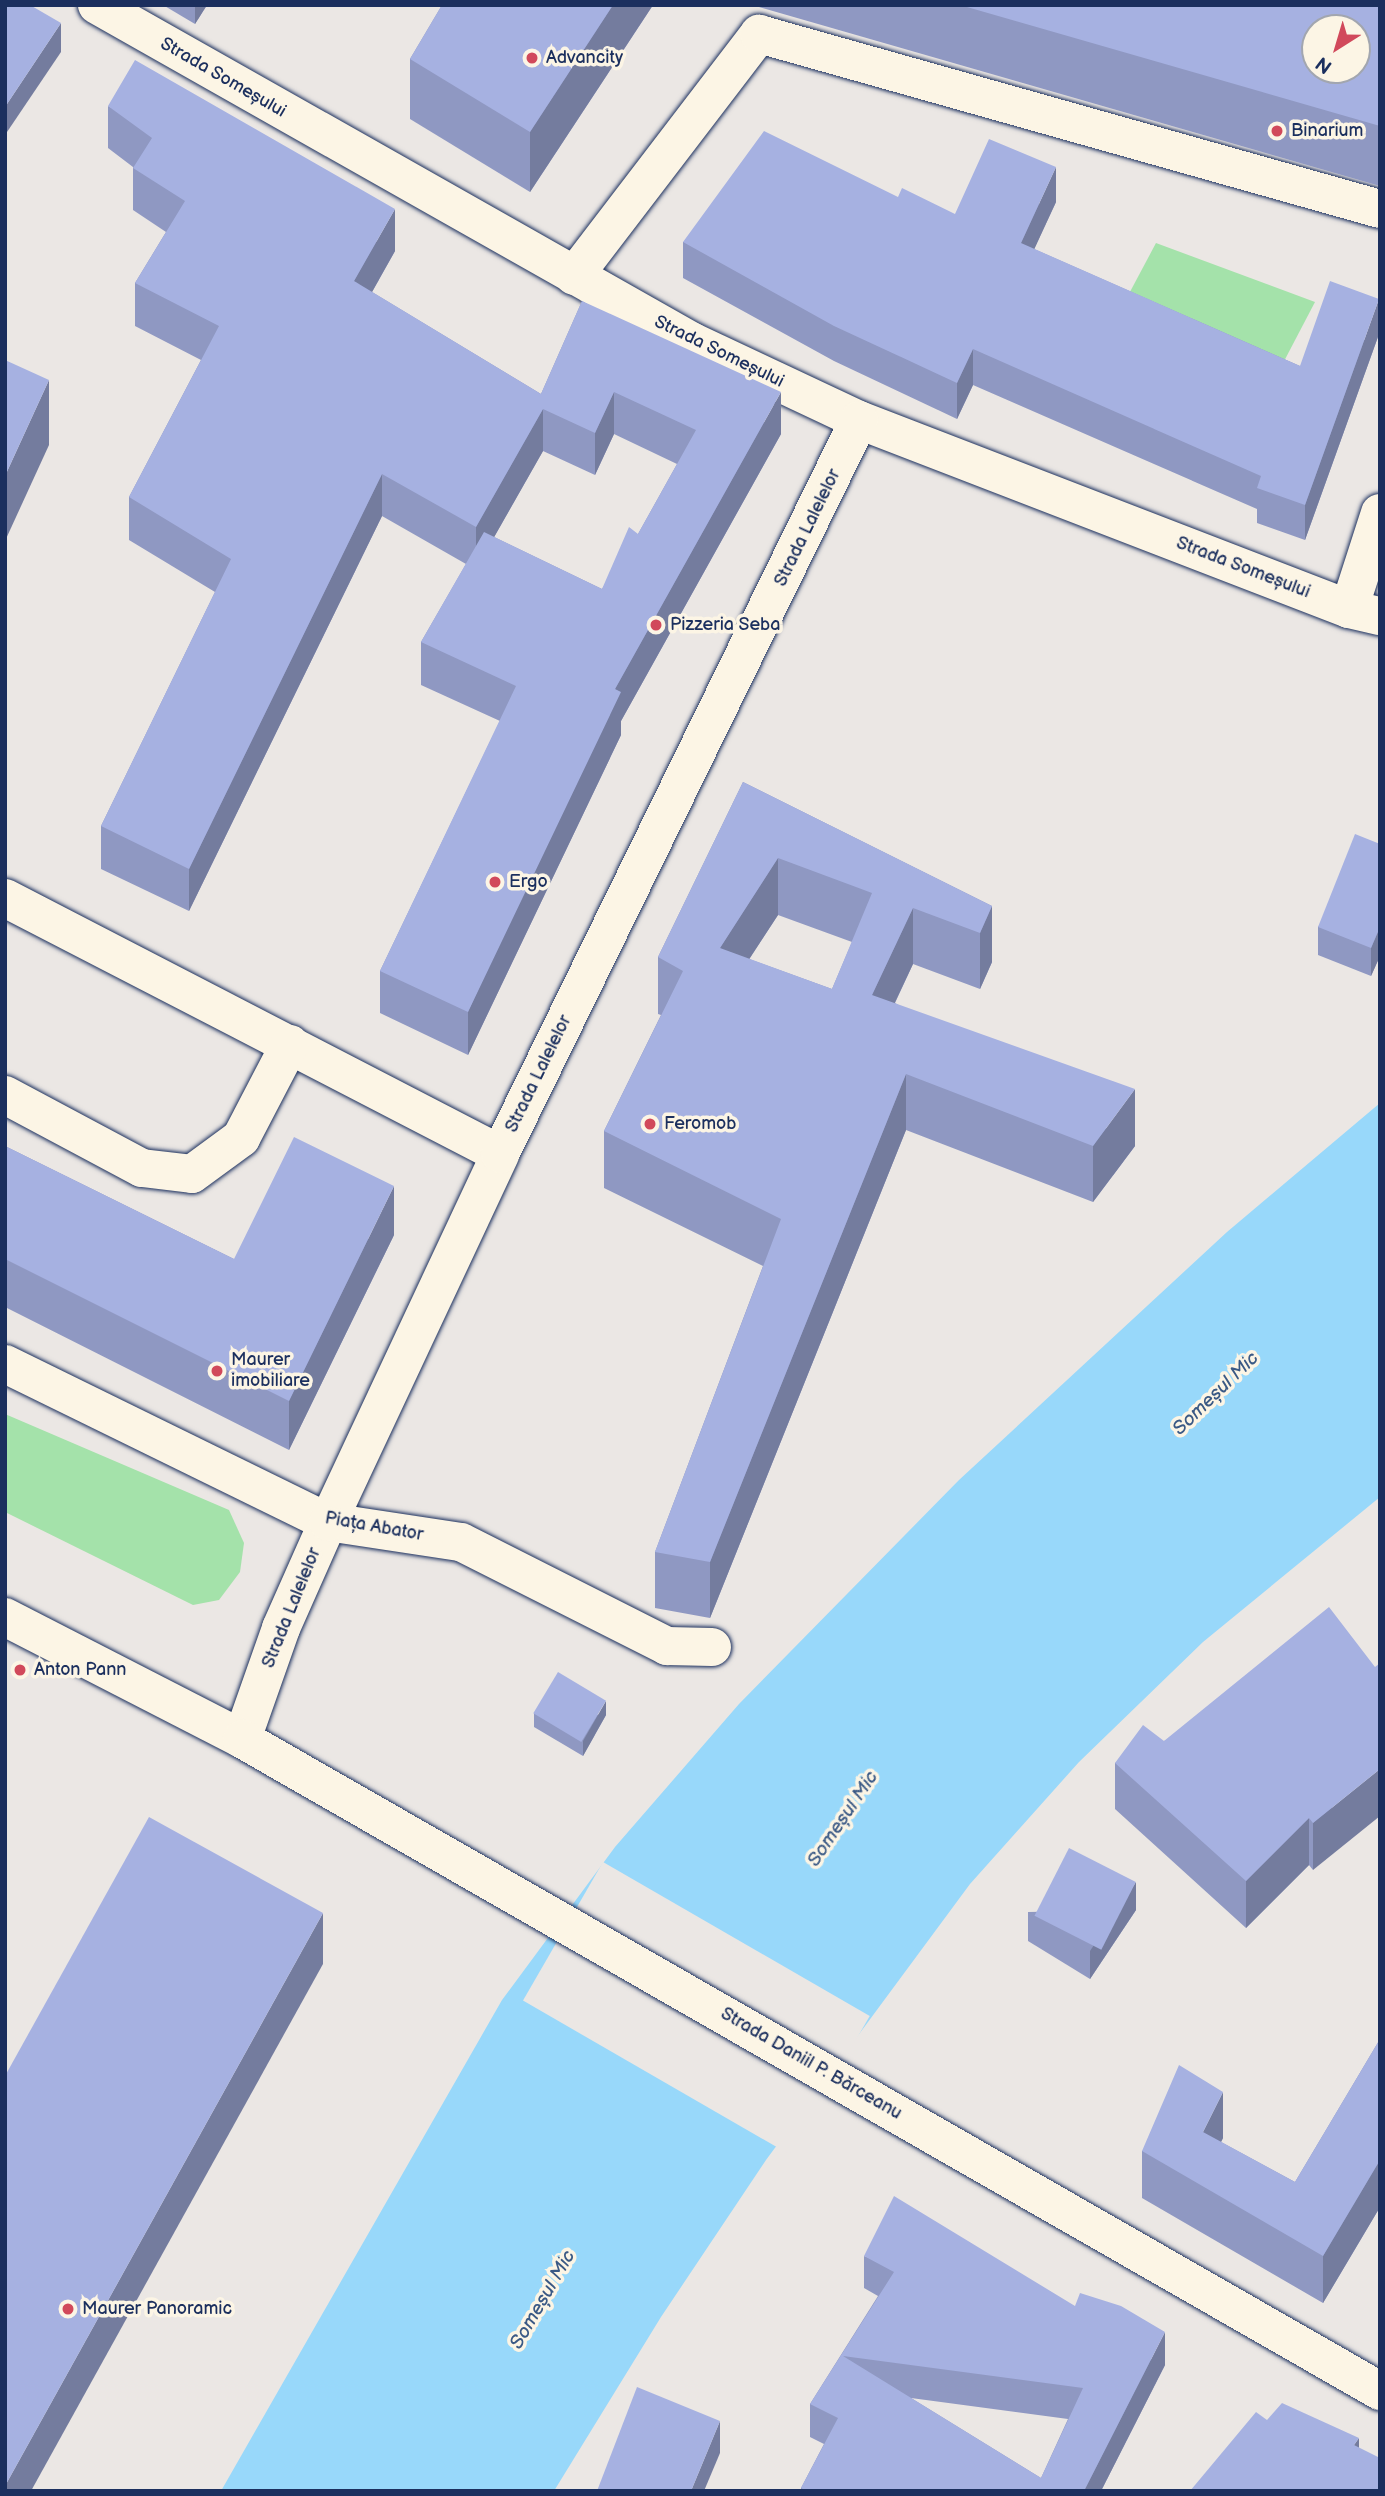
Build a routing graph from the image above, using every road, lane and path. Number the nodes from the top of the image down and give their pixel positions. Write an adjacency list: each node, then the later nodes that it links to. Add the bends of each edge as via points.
1 (97, 5): 3 (street, Strada Someșului)
2 (1380, 209): 3 (street, via 759,34)
3 (574, 276): 4 (street, Strada Someșului, via 693,342)
4 (859, 420): 6 (street, Strada Someșului); 10 (street, Strada Lalelelor)
5 (1380, 513): 6 (street)
6 (1364, 612)
7 (5, 898): 8 (street)
8 (290, 1044): 9 (street, via 241,1138 192,1174 142,1168); 10 (street)
9 (5, 1095)
10 (500, 1154): 12 (street, Strada Lalelelor)
11 (5, 1364): 12 (street, Piața Abator)
12 (328, 1522): 14 (street, Piața Abator, via 461,1542 667,1646); 15 (street, Strada Lalelelor, via 281,1629)
13 (5, 1618): 15 (street)
14 (712, 1647)
15 (242, 1738): 16 (street, Strada Daniil P. Bărceanu)
16 (1380, 2391)

